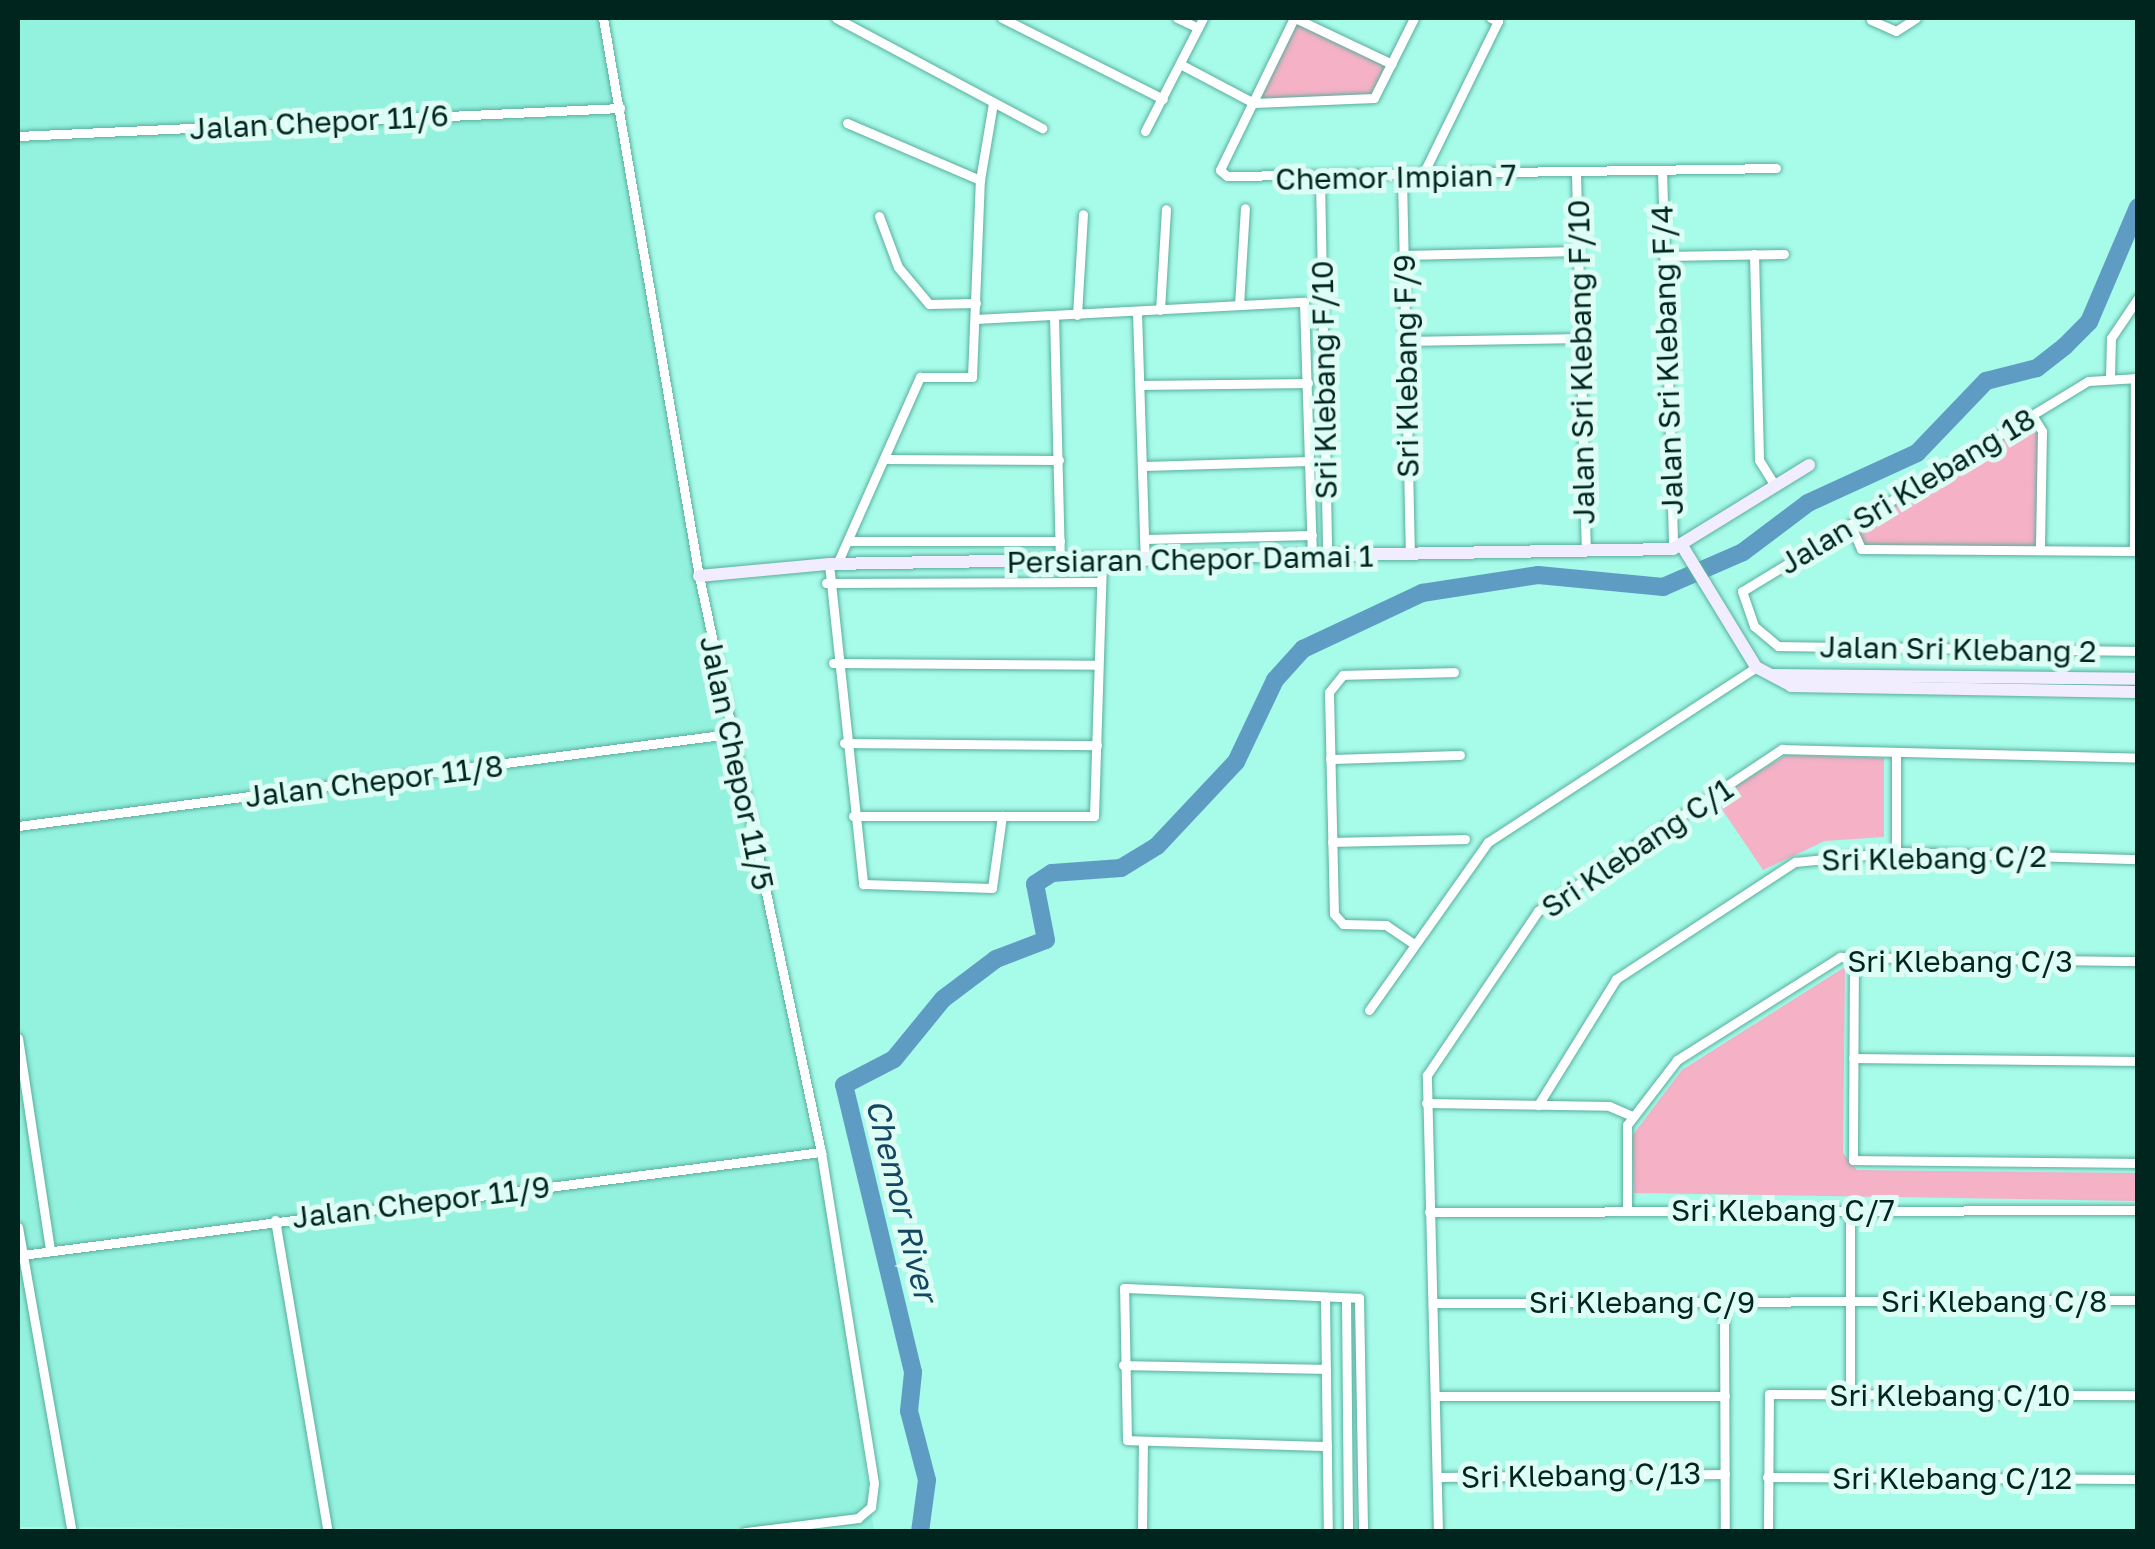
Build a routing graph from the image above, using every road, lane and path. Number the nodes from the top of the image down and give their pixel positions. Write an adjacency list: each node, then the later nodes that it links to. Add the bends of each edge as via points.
1 (604, 18): 16 (street, Jalan Chepor 11/5)
2 (836, 18): 14 (street)
3 (1002, 18): 13 (street)
4 (1178, 18): 10 (street)
5 (1294, 18): 12 (street); 15 (street)
6 (1414, 18): 12 (street)
7 (1916, 18): 9 (street, via 1896,31)
8 (1494, 20): 22 (street)
9 (1871, 20)
10 (1200, 23): 11 (street)
11 (1180, 64): 13 (street); 15 (street)
12 (1392, 64): 15 (street, via 1374,98)
13 (1162, 98): 19 (street)
14 (993, 103): 18 (street); 27 (street)
15 (1254, 103): 26 (street, Chemor Impian 7, via 1220,170 1241,181)
16 (620, 108): 20 (street, Jalan Chepor 11/6); 73 (street, Jalan Chepor 11/5)
17 (848, 123): 27 (street)
18 (1042, 128)
19 (1145, 131)
20 (18, 136)
21 (1776, 168): 23 (street, Chemor Impian 7)
22 (1425, 170)
23 (1662, 170): 24 (street, Chemor Impian 7); 36 (street, Jalan Sri Klebang F/4)
24 (1576, 172): 25 (street, Chemor Impian 7); 32 (street, Jalan Sri Klebang F/10)
25 (1402, 177): 26 (street, Chemor Impian 7); 35 (street, Sri Klebang F/9)
26 (1320, 179): 68 (street, Sri Klebang F/10)
27 (980, 180): 38 (street)
28 (1244, 208): 39 (street)
29 (1166, 209): 40 (street)
30 (1083, 214): 42 (street)
31 (879, 216): 38 (street, via 898,267 928,304)
32 (1578, 251): 35 (street); 45 (street, Jalan Sri Klebang F/10)
33 (1754, 254): 34 (street); 36 (street); 57 (street, via 1759,460)
34 (1784, 254)
35 (1404, 256): 46 (street, Sri Klebang F/9)
36 (1664, 256): 63 (street, Jalan Sri Klebang F/4)
37 (2138, 298): 47 (street, via 2111,338)
38 (976, 303): 44 (street)
39 (1240, 305): 40 (street); 49 (street, via 1306,304)
40 (1160, 310): 41 (street)
41 (1137, 312): 42 (street); 50 (street)
42 (1076, 315): 43 (street)
43 (1054, 316): 44 (street); 53 (street)
44 (975, 320): 52 (street, via 972,377 920,378)
45 (1580, 338): 46 (street); 65 (street, Jalan Sri Klebang F/10)
46 (1407, 342): 67 (street, Sri Klebang F/9)
47 (2110, 378): 48 (street, Jalan Sri Klebang 18); 51 (street, Jalan Sri Klebang 18)
48 (2136, 378): 66 (street)
49 (1308, 383): 50 (street); 54 (street)
50 (1143, 385): 56 (street)
51 (2032, 415): 58 (street, Jalan Sri Klebang 18); 64 (street, via 2042,431)
52 (884, 459): 53 (street); 61 (street)
53 (1060, 460): 62 (street)
54 (1310, 461): 56 (street); 59 (street)
55 (1809, 465): 57 (street)
56 (1144, 466): 60 (street)
57 (1775, 486): 63 (street)
58 (1850, 524): 64 (street, via 1861,549); 76 (street, Jalan Sri Klebang 18, via 1742,591 1754,626)
59 (1312, 535): 60 (street); 68 (street)
60 (1145, 539): 69 (street)
61 (848, 541): 62 (street); 72 (street)
62 (1060, 541): 70 (street)
63 (1677, 547): 65 (street, Persiaran Chepor Damai 1); 80 (street)
64 (2040, 550): 66 (street)
65 (1586, 551): 67 (street, Persiaran Chepor Damai 1)
66 (2136, 551)
67 (1410, 555): 68 (street, Persiaran Chepor Damai 1)
68 (1320, 558): 69 (street, Persiaran Chepor Damai 1)
69 (1145, 561): 71 (street, Persiaran Chepor Damai 1)
70 (1060, 562): 71 (street, Persiaran Chepor Damai 1); 72 (street, Persiaran Chepor Damai 1)
71 (1102, 562): 74 (street)
72 (833, 564): 73 (street, Persiaran Chepor Damai 1); 75 (street)
73 (699, 576): 85 (street, Jalan Chepor 11/5)
74 (1098, 582): 75 (street); 79 (street)
75 (826, 583): 78 (street)
76 (1778, 646): 77 (street, Jalan Sri Klebang 2)
77 (2138, 651)
78 (833, 663): 79 (street); 86 (street)
79 (1097, 665): 87 (street)
80 (1756, 667): 82 (street); 99 (street, via 1488,842)
81 (1454, 672): 90 (street, via 1344,674 1329,692)
82 (1774, 675): 83 (street); 84 (street, via 1791,686)
83 (2138, 679)
84 (2138, 692)
85 (729, 734): 94 (street, Jalan Chepor 11/8); 109 (street, Jalan Chepor 11/5)
86 (844, 742): 87 (street); 92 (street)
87 (1097, 745): 93 (street, via 1094,816)
88 (1896, 752): 91 (street, Sri Klebang C/1); 97 (street); 106 (street, Sri Klebang C/1, via 1782,749 1538,911 1429,1066)
89 (1460, 755): 90 (street)
90 (1330, 758): 96 (street)
91 (2138, 758)
92 (854, 816): 93 (street); 93 (street, via 866,888 988,889)
93 (1002, 816)
94 (18, 826)
95 (1465, 839): 96 (street)
96 (1332, 842): 99 (street, via 1336,920 1386,925)
97 (1896, 852): 98 (street, Sri Klebang C/2); 107 (street, Sri Klebang C/2, via 1795,862 1616,979)
98 (2138, 859)
99 (1414, 944): 102 (street)
100 (1854, 956): 101 (street, Sri Klebang C/3); 104 (street); 108 (street, Sri Klebang C/3, via 1685,1052)
101 (2138, 960)
102 (1368, 1010)
103 (18, 1038): 117 (street)
104 (1853, 1058): 105 (street); 110 (street, via 1853,1160)
105 (2138, 1060)
106 (1426, 1103): 107 (street); 114 (street, Sri Klebang C/1)
107 (1538, 1104): 108 (street, via 1609,1106)
108 (1632, 1116): 111 (street)
109 (821, 1152): 115 (street, Jalan Chepor 11/9); 139 (street, Jalan Chepor 11/5, via 871,1507 858,1518)
110 (2138, 1162)
111 (1627, 1209): 112 (street, Sri Klebang C/7); 114 (street, Sri Klebang C/7)
112 (1850, 1210): 113 (street, Sri Klebang C/7); 123 (street)
113 (2138, 1210)
114 (1429, 1212): 124 (street, Sri Klebang C/1)
115 (275, 1220): 117 (street, Jalan Chepor 11/9); 138 (street)
116 (18, 1226): 118 (street)
117 (50, 1250): 118 (street, Jalan Chepor 11/9)
118 (22, 1255): 137 (street)
119 (1325, 1297): 120 (street); 125 (street, via 1124,1288); 126 (street)
120 (1346, 1298): 142 (street); 143 (street, via 1359,1298)
121 (2138, 1300): 123 (street, Sri Klebang C/8)
122 (1724, 1302): 123 (street, Sri Klebang C/9); 124 (street, Sri Klebang C/9); 130 (street)
123 (1850, 1302): 127 (street)
124 (1433, 1303): 129 (street, Sri Klebang C/1)
125 (1123, 1365): 126 (street); 131 (street, via 1128,1440)
126 (1326, 1370): 132 (street)
127 (1850, 1395): 128 (street, Sri Klebang C/10); 134 (street, Sri Klebang C/10, via 1766,1400)
128 (2138, 1395)
129 (1435, 1396): 130 (street); 135 (street, Sri Klebang C/1)
130 (1725, 1396): 133 (street)
131 (1143, 1441): 132 (street); 140 (street)
132 (1327, 1446): 141 (street)
133 (1725, 1474): 135 (street, Sri Klebang C/13); 145 (street)
134 (1767, 1476): 136 (street, Sri Klebang C/12); 146 (street)
135 (1437, 1477): 144 (street, Sri Klebang C/1)
136 (2138, 1479)
137 (72, 1532)
138 (328, 1532)
139 (745, 1532)
140 (1142, 1532)
141 (1328, 1532)
142 (1348, 1532)
143 (1363, 1532)
144 (1438, 1532)
145 (1725, 1532)
146 (1768, 1532)

